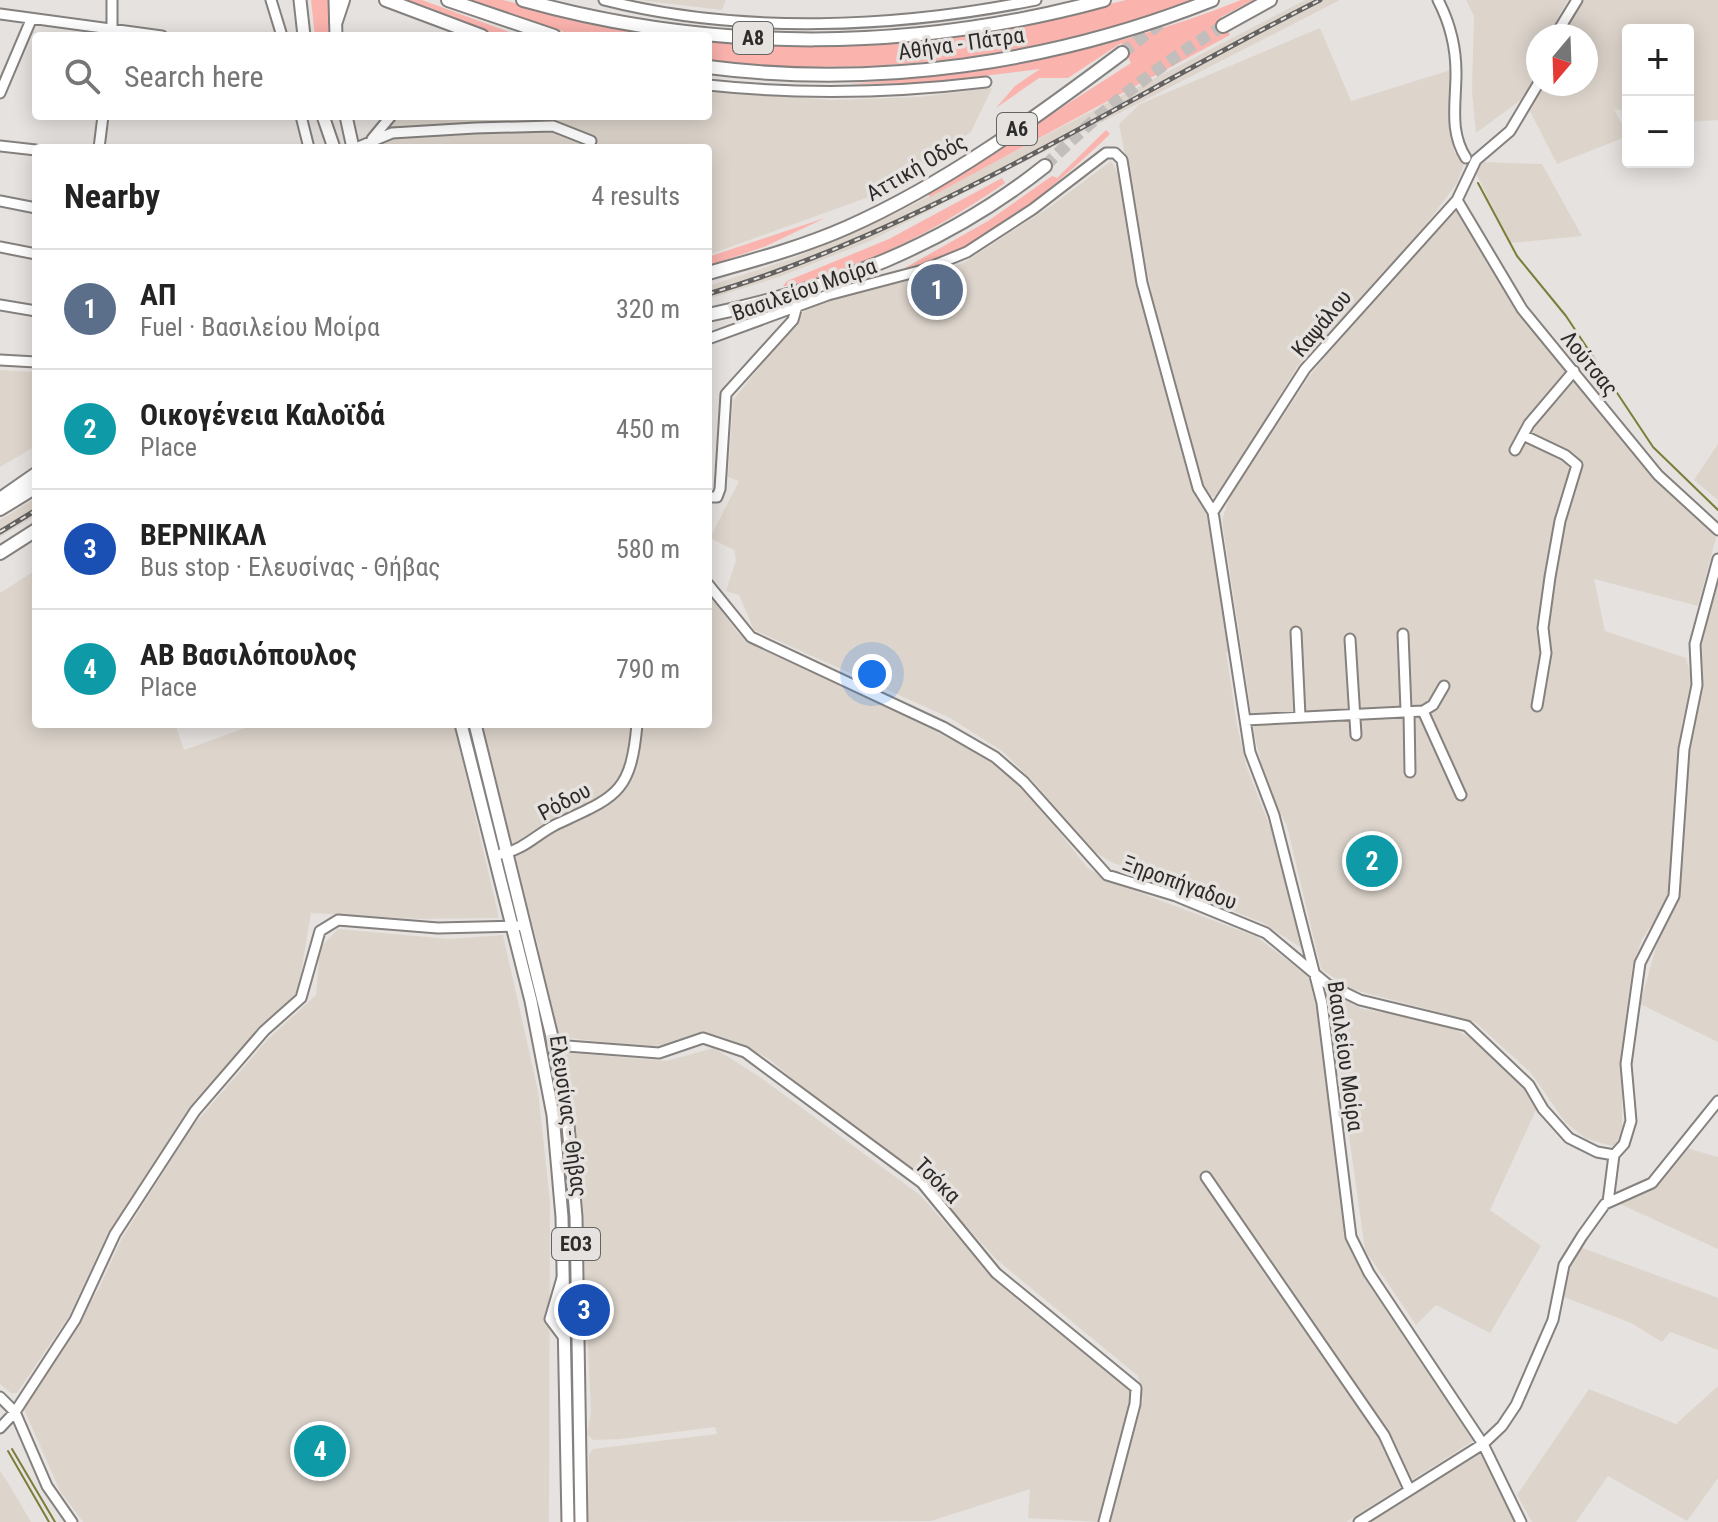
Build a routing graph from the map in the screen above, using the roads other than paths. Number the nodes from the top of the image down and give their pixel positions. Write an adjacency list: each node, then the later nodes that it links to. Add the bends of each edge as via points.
1 (112, 0): 24 (street)
2 (271, 0): 25 (street)
3 (300, 0): 26 (main road)
4 (335, 0): 19 (main road)
5 (343, 0): 19 (highway)
6 (386, 0): 28 (highway)
7 (448, 0): 29 (highway)
8 (523, 0): 20 (highway, Αθήνα - Πάτρα / Α8)
9 (558, 0): 20 (highway)
10 (604, 0): 11 (street, via 693,15 790,21 931,16)
11 (1036, 0)
12 (1104, 0): 31 (highway, Αθήνα - Πάτρα / Α8, via 996,25 855,39)
13 (1212, 0): 33 (highway, Αθήνα - Πάτρα / Α8, via 1101,38 1003,59 857,74)
14 (1270, 0): 22 (highway)
15 (1438, 0): 52 (street, via 1452,37 1454,125)
16 (1577, 0): 21 (street)
17 (0, 14): 18 (street)
18 (31, 20): 23 (street); 36 (street)
19 (336, 21): 27 (main road)
20 (615, 21): 30 (highway, Αθήνα - Πάτρα / Α8)
21 (1562, 24)
22 (1223, 26)
23 (106, 32)
24 (112, 32)
25 (281, 32)
26 (304, 32)
27 (336, 32)
28 (471, 32)
29 (542, 32)
30 (697, 32)
31 (712, 34)
32 (1122, 53): 59 (highway, Αττική Οδός / Α6, via 977,156 907,198 794,248)
33 (712, 68)
34 (986, 82): 35 (street, via 922,90)
35 (712, 85)
36 (0, 93)
37 (1531, 96): 54 (street, Καψάλου, via 1510,131 1476,160)
38 (102, 120): 45 (street)
39 (302, 120): 46 (street)
40 (324, 120): 47 (main road)
41 (347, 120): 48 (main road)
42 (388, 120): 43 (street)
43 (372, 139): 44 (street, via 392,133 553,126); 49 (street)
44 (591, 141)
45 (100, 144)
46 (308, 144)
47 (333, 144)
48 (354, 144)
49 (363, 144)
50 (0, 146): 51 (street)
51 (32, 150)
52 (1466, 158)
53 (1045, 166): 63 (highway, Α6, via 978,214 897,257 813,288)
54 (1457, 200): 67 (street, Λούτσας, via 1522,309); 75 (street, Καψάλου, via 1305,369)
55 (0, 201): 56 (street)
56 (32, 207)
57 (0, 247): 58 (street)
58 (32, 253)
59 (712, 272)
60 (0, 305): 62 (street)
61 (797, 306): 64 (street, Βασιλείου Μοίρα); 72 (street, via 793,320 724,398 720,489); 75 (street, Βασιλείου Μοίρα, via 967,252 1106,153 1115,153 1126,175 1142,283 1198,488)
62 (32, 310)
63 (712, 314)
64 (712, 338)
65 (0, 360): 66 (street)
66 (32, 362)
67 (1574, 371): 68 (street); 76 (street, Λούτσας, via 1658,475)
68 (1523, 435): 69 (street); 85 (street, via 1577,465 1550,577)
69 (1515, 450)
70 (32, 477): 73 (highway)
71 (32, 489): 74 (highway)
72 (712, 497)
73 (0, 499)
74 (0, 509)
75 (1213, 512): 90 (street, Βασιλείου Μοίρα)
76 (1718, 530)
77 (32, 533): 78 (highway)
78 (0, 553)
79 (1718, 559): 104 (street, via 1695,644 1697,685 1684,749 1674,896 1640,963 1626,1064 1631,1121 1624,1144)
80 (712, 589): 101 (street, Ξηροπήγαδου, via 751,637 995,757 1107,875 1266,933)
81 (1296, 632): 89 (street)
82 (1403, 634): 86 (street)
83 (1350, 639): 88 (street)
84 (1444, 686): 87 (street)
85 (1537, 706)
86 (1407, 711): 87 (street); 88 (street); 95 (street)
87 (1423, 711): 96 (street)
88 (1354, 713): 89 (street); 94 (street)
89 (1300, 716): 90 (street)
90 (1245, 720): 101 (street, Βασιλείου Μοίρα)
91 (462, 728): 98 (main road, Ελευσίνας - Θήβας / ΕΟ3)
92 (476, 728): 97 (main road, Ελευσίνας - Θήβας / ΕΟ3)
93 (636, 728): 97 (street, Ρόδου, via 628,773 617,792)
94 (1356, 735)
95 (1410, 772)
96 (1461, 795)
97 (507, 853): 98 (street); 99 (main road, Ελευσίνας - Θήβας / ΕΟ3)
98 (494, 855): 100 (main road, Ελευσίνας - Θήβας / ΕΟ3)
99 (525, 925): 100 (street); 102 (main road, Ελευσίνας - Θήβας / ΕΟ3)
100 (512, 927): 108 (street, via 338,920 320,931 301,998 264,1031 195,1111 123,1221 75,1320); 113 (main road, Ελευσίνας - Θήβας / ΕΟ3, via 553,1115 561,1189)
101 (1316, 973): 104 (street, Ξηροπήγαδου, via 1360,1000 1467,1026 1529,1085 1569,1138); 110 (street, Βασιλείου Μοίρα, via 1351,1237 1369,1273)
102 (554, 1045): 114 (main road, Ελευσίνας - Θήβας / ΕΟ3, via 575,1189); 115 (street, Τσόκα, via 659,1053 703,1038 729,1044 761,1061 922,1183 996,1273 1136,1388)
103 (1718, 1101): 106 (street, via 1648,1186)
104 (1614, 1155): 106 (street)
105 (1206, 1177): 111 (street, via 1384,1435)
106 (1608, 1202): 110 (street, via 1564,1265 1553,1320 1516,1405)
107 (0, 1397): 108 (street)
108 (15, 1412): 109 (street); 112 (street, via 47,1486)
109 (0, 1428)
110 (1483, 1444): 111 (street); 117 (street, Βασιλείου Μοίρα)
111 (1409, 1489): 116 (street)
112 (72, 1522)
113 (568, 1522)
114 (581, 1522)
115 (1104, 1522)
116 (1359, 1522)
117 (1521, 1522)

